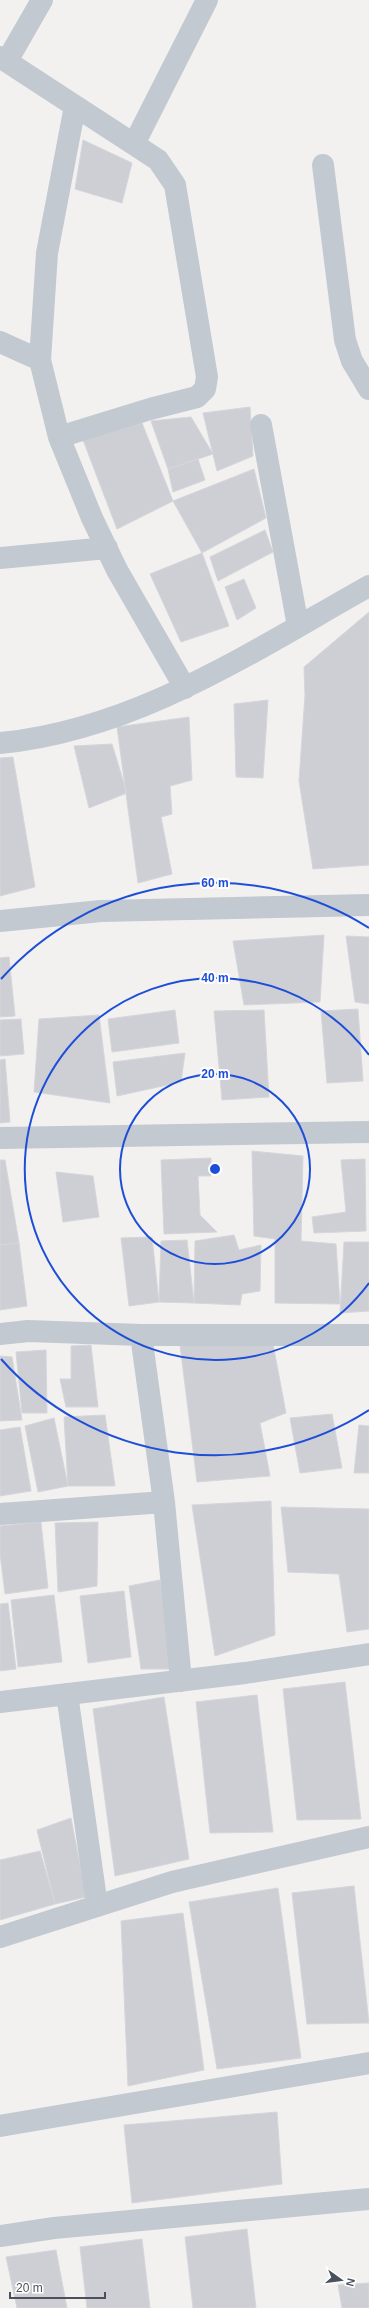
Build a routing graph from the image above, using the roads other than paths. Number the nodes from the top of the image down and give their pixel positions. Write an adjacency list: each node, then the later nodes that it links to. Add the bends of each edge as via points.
1 (42, 0): 3 (street)
2 (208, 0): 5 (street)
3 (3, 59): 4 (street)
4 (75, 106): 5 (street); 8 (street, via 47,253)
5 (134, 144): 11 (street, via 158,160 175,185 207,377 205,389 198,397)
6 (323, 166): 9 (street, via 345,340 352,360)
7 (0, 342): 8 (street)
8 (40, 360): 11 (street)
9 (369, 389)
10 (261, 425): 15 (street)
11 (59, 437): 12 (street)
12 (107, 548): 13 (street); 16 (street)
13 (0, 558)
14 (369, 586): 15 (street)
15 (298, 626): 16 (street)
16 (185, 688): 17 (street, via 122,715 24,741)
17 (0, 743)
18 (369, 905): 19 (street, via 101,911)
19 (0, 921)
20 (369, 1132): 21 (street)
21 (0, 1138)
22 (0, 1334): 23 (street, via 28,1331)
23 (141, 1335): 24 (street); 25 (street)
24 (369, 1335)
25 (164, 1502): 26 (street); 28 (street)
26 (0, 1514)
27 (369, 1654): 28 (street)
28 (181, 1681): 29 (street)
29 (67, 1694): 30 (street); 32 (street)
30 (0, 1702)
31 (369, 1836): 32 (street, via 172,1882)
32 (97, 1906): 33 (street)
33 (0, 1937)
34 (369, 2063): 35 (street)
35 (0, 2126)
36 (369, 2199): 37 (street, via 54,2228)
37 (0, 2236)

